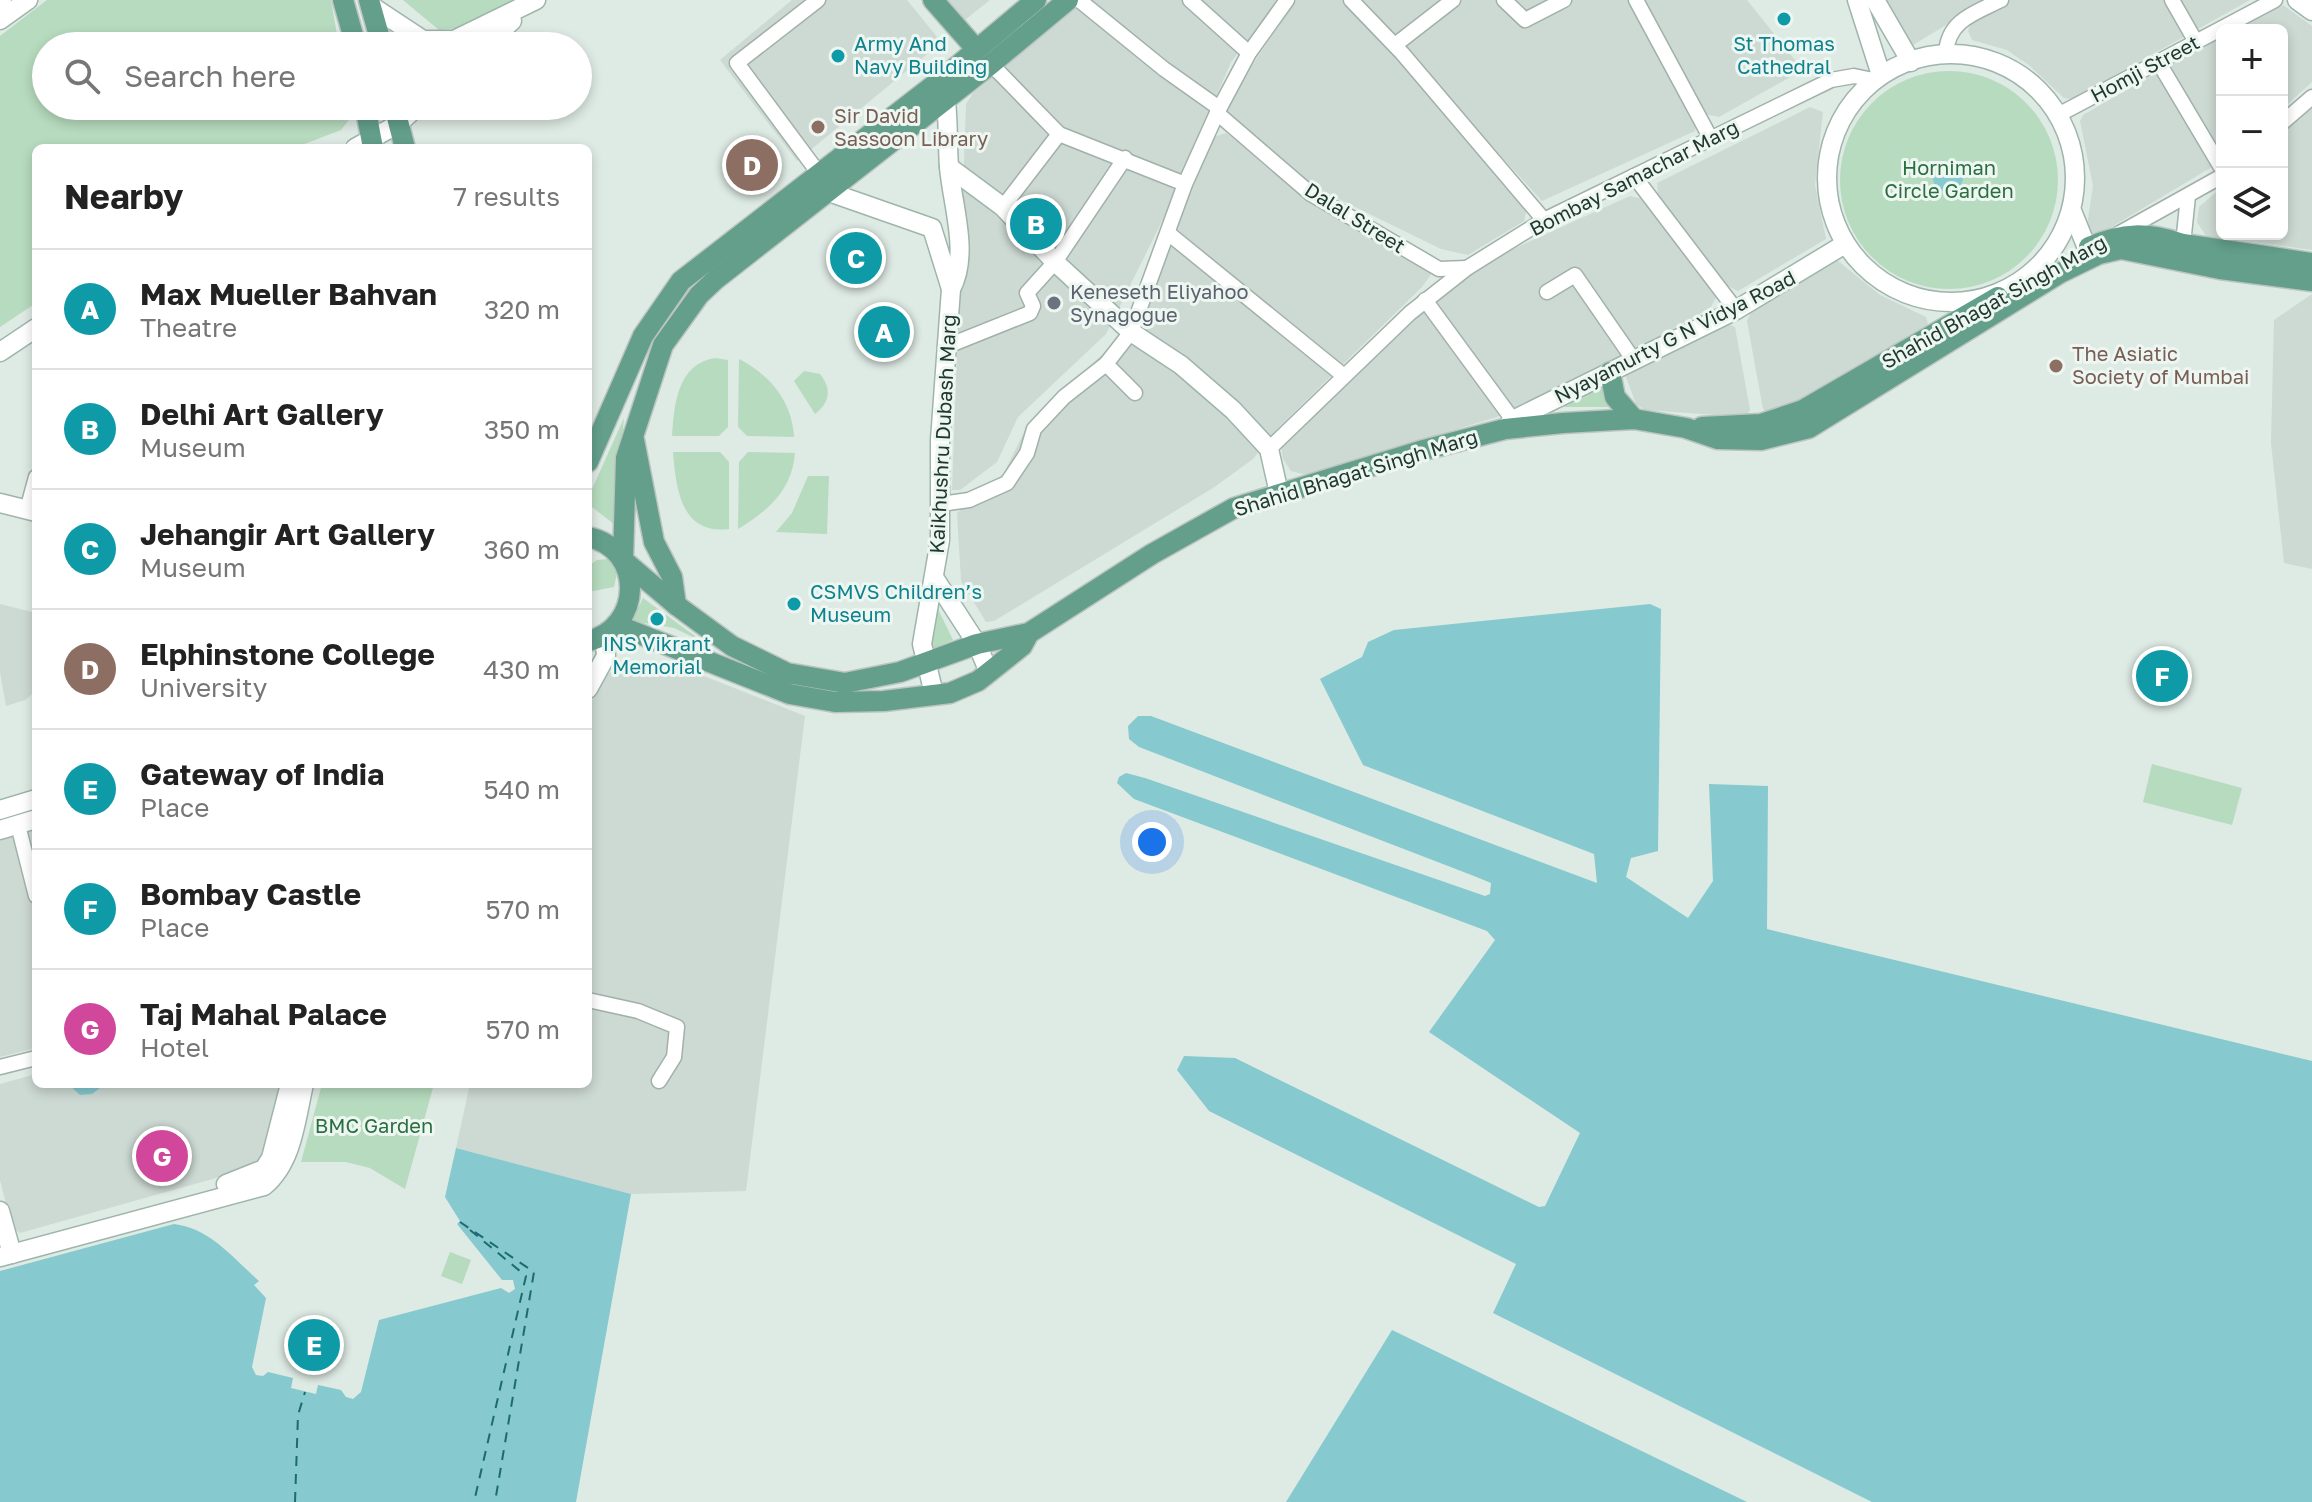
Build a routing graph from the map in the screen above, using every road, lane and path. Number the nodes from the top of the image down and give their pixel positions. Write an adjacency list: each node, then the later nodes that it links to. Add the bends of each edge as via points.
1 (28, 0): 24 (street)
2 (343, 0): 25 (main road)
3 (536, 0): 28 (street); 29 (street)
4 (818, 0): 58 (street, via 737,63)
5 (933, 0): 32 (main road)
6 (1036, 0): 32 (main road)
7 (1068, 0): 35 (main road)
8 (1079, 0): 42 (street, Dalal Street)
9 (1190, 0): 33 (street)
10 (1287, 0): 33 (street)
11 (1351, 0): 31 (street)
12 (1453, 0): 31 (street)
13 (1504, 0): 14 (street, via 1525,20)
14 (1564, 0)
15 (1636, 0): 49 (street)
16 (1857, 0): 39 (street)
17 (1875, 0): 36 (street)
18 (2001, 0): 34 (street, via 1956,23)
19 (2172, 0): 30 (street)
20 (2275, 0): 30 (street, Homji Street)
21 (2297, 0): 23 (street)
22 (371, 4): 26 (main road); 27 (street)
23 (2312, 11)
24 (0, 20)
25 (352, 32)
26 (378, 32)
27 (411, 32)
28 (470, 32)
29 (500, 32)
30 (2196, 42): 37 (street, Homji Street)
31 (1395, 45): 63 (street)
32 (976, 49): 35 (main road); 38 (main road)
33 (1249, 53): 42 (street)
34 (1946, 53): 36 (street); 43 (street, via 1998,63 2022,76)
35 (997, 60): 38 (main road); 48 (street)
36 (1911, 62): 39 (street)
37 (2159, 63): 43 (street, Homji Street); 55 (street)
38 (957, 75): 40 (main road); 58 (main road)
39 (1877, 77): 49 (street, Bombay Samachar Marg, via 1831,80); 67 (street, via 1852,101 1836,127 1828,156 1826,187 1832,217)
40 (947, 100): 54 (street, Kaikhushru Dubash Marg); 58 (main road)
41 (2311, 100): 44 (street)
42 (1218, 110): 59 (street); 72 (street, Dalal Street, via 1311,194 1439,269)
43 (2058, 115): 62 (street, via 2073,156)
44 (2288, 118)
45 (365, 120): 50 (main road)
46 (391, 120): 51 (street)
47 (397, 120): 52 (main road)
48 (1059, 134): 53 (street); 61 (street)
49 (1711, 139): 56 (street, Bombay Samachar Marg)
50 (366, 144)
51 (368, 144)
52 (404, 144)
53 (1125, 158): 59 (street); 70 (street)
54 (949, 167): 61 (street); 65 (street, Kaikhushru Dubash Marg)
55 (2221, 168)
56 (1634, 176): 63 (street, Bombay Samachar Marg); 78 (street)
57 (2216, 180): 60 (street)
58 (825, 183): 64 (street); 93 (main road, via 699,295 663,345); 94 (main road, via 681,281 643,336)
59 (1185, 184): 66 (street)
60 (2188, 196): 68 (street); 69 (street)
61 (1003, 207): 70 (street)
62 (2072, 211): 68 (street); 77 (street, via 2059,241 2039,267 1977,301)
63 (1544, 220): 72 (street, Bombay Samachar Marg)
64 (932, 228): 65 (street); 74 (street, Kaikhushru Dubash Marg)
65 (957, 228): 74 (street, Kaikhushru Dubash Marg, via 958,275)
66 (1168, 233): 82 (street); 88 (street)
67 (1850, 239): 77 (street, via 1870,273 1902,293); 78 (street, Nyayamurty G N Vidya Road)
68 (2103, 244): 69 (main road, Shahid Bhagat Singh Marg, via 2163,238); 73 (main road, Shahid Bhagat Singh Marg, via 2220,269); 79 (main road, Shahid Bhagat Singh Marg); 80 (main road, Shahid Bhagat Singh Marg)
69 (2183, 244): 71 (main road, Shahid Bhagat Singh Marg)
70 (1055, 262): 82 (street); 83 (street, via 1027,293 1033,306 1030,313)
71 (2312, 263)
72 (1467, 268): 76 (street, Bombay Samachar Marg)
73 (2312, 281)
74 (951, 289): 83 (street, Kaikhushru Dubash Marg)
75 (1547, 292): 85 (street, via 1575,275)
76 (1425, 300): 88 (street, Bombay Samachar Marg); 91 (street)
77 (1939, 303): 79 (street)
78 (1736, 310): 85 (street, Nyayamurty G N Vidya Road)
79 (1955, 320): 80 (street); 92 (main road, Shahid Bhagat Singh Marg)
80 (1979, 323): 92 (main road, Shahid Bhagat Singh Marg, via 1809,428)
81 (32, 331): 84 (street)
82 (1131, 332): 86 (street); 95 (street, via 1204,383)
83 (945, 347): 98 (street, Kaikhushru Dubash Marg)
84 (0, 352)
85 (1633, 359): 87 (street, Nyayamurty G N Vidya Road)
86 (1106, 364): 89 (street); 98 (street, via 1034,429 1027,453 1007,483 969,500)
87 (1610, 372): 90 (main road, via 1615,397); 91 (street, Nyayamurty G N Vidya Road)
88 (1344, 376): 95 (street, Bombay Samachar Marg)
89 (1135, 393)
90 (1634, 419): 91 (main road, Shahid Bhagat Singh Marg); 92 (main road, Shahid Bhagat Singh Marg)
91 (1509, 425): 96 (main road, Shahid Bhagat Singh Marg)
92 (1761, 432)
93 (633, 436): 101 (main road, via 626,458); 103 (main road, via 654,542 672,577)
94 (592, 443)
95 (1269, 449): 96 (street)
96 (1279, 493): 104 (main road, Shahid Bhagat Singh Marg, via 1203,523)
97 (0, 503): 99 (street)
98 (941, 504): 102 (street, Kaikhushru Dubash Marg)
99 (32, 511)
100 (592, 539): 101 (main road, Shahid Bhagat Singh Marg, via 612,547)
101 (623, 560): 103 (main road, Shahid Bhagat Singh Marg); 105 (main road, via 632,595 626,613)
102 (935, 579): 106 (street, Kaikhushru Dubash Marg); 108 (street, Kaikhushru Dubash Marg, via 922,644)
103 (676, 605): 107 (main road, Shahid Bhagat Singh Marg)
104 (1029, 633): 106 (main road, Shahid Bhagat Singh Marg); 110 (main road, via 1022,646)
105 (603, 634): 109 (main road); 111 (street, via 606,656)
106 (977, 644): 108 (main road, Shahid Bhagat Singh Marg); 110 (street, Kaikhushru Dubash Marg)
107 (732, 646): 108 (main road, Shahid Bhagat Singh Marg, via 787,673 845,683); 109 (main road)
108 (926, 665): 112 (street, Kaikhushru Dubash Marg)
109 (721, 666): 112 (main road, via 790,694 835,702)
110 (988, 670): 112 (main road, via 968,686)
111 (592, 682)
112 (934, 694)
113 (32, 800): 114 (street)
114 (0, 810)
115 (18, 824): 116 (street)
116 (32, 880)
117 (592, 1001): 120 (street, via 677,1027 674,1057)
118 (32, 1059): 119 (street)
119 (0, 1067)
120 (659, 1081)
121 (289, 1088): 124 (street, via 264,1169)
122 (303, 1088): 124 (street, via 287,1155 264,1186)
123 (0, 1211): 124 (street)
124 (4, 1251)

